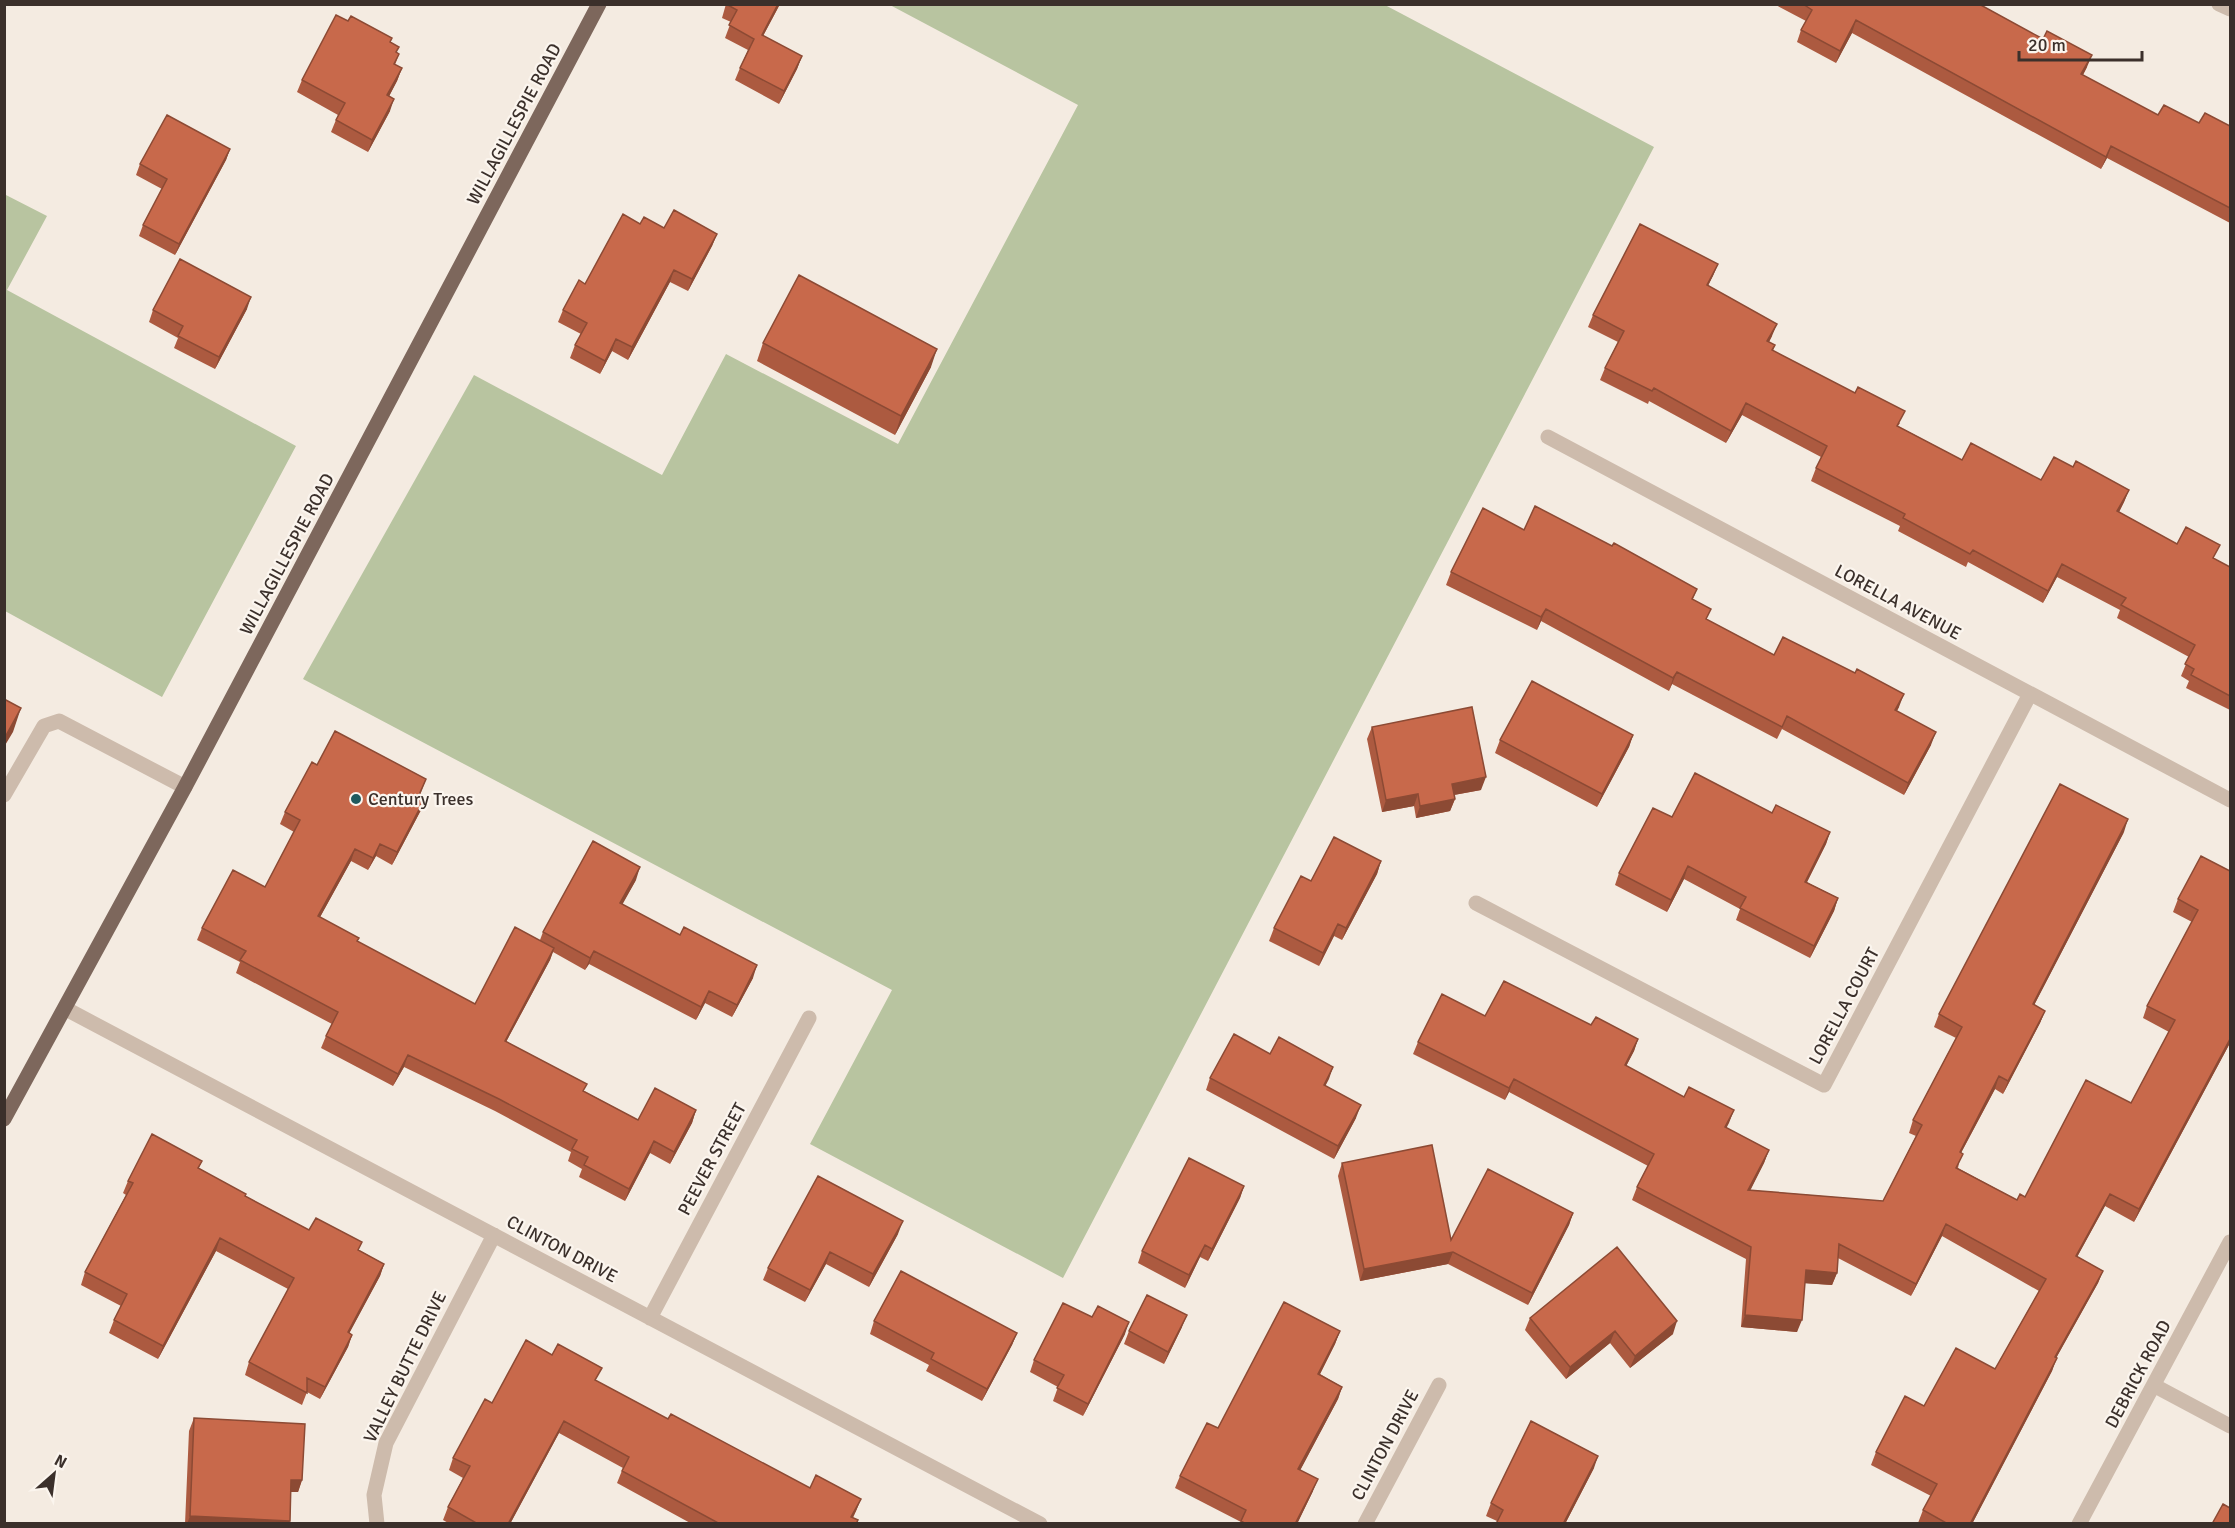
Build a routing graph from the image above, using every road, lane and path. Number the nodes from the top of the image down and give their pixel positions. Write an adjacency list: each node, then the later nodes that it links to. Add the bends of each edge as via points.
1 (599, 4): 6 (main road, WILLAGILLESPIE ROAD)
2 (2219, 4): 3 (street)
3 (2230, 9)
4 (1548, 437): 5 (street, LORELLA AVENUE)
5 (2030, 694): 8 (street, LORELLA AVENUE); 9 (street, LORELLA COURT, via 1824,1084)
6 (185, 787): 7 (street, via 59,721 44,726); 10 (main road, WILLAGILLESPIE ROAD)
7 (4, 795)
8 (2230, 800)
9 (1476, 903)
10 (66, 1009): 12 (main road, WILLAGILLESPIE ROAD); 13 (street, CLINTON DRIVE)
11 (809, 1017): 15 (street, PEEVER STREET)
12 (4, 1119)
13 (494, 1235): 15 (street, CLINTON DRIVE); 19 (street, VALLEY BUTTE DRIVE, via 386,1443 374,1495)
14 (2230, 1242): 17 (street, DEBRICK ROAD)
15 (650, 1318): 20 (street, CLINTON DRIVE)
16 (1439, 1385): 21 (street, CLINTON DRIVE)
17 (2155, 1386): 18 (street); 22 (street, DEBRICK ROAD)
18 (2230, 1426)
19 (377, 1524)
20 (1040, 1524)
21 (1365, 1524)
22 (2079, 1524)

